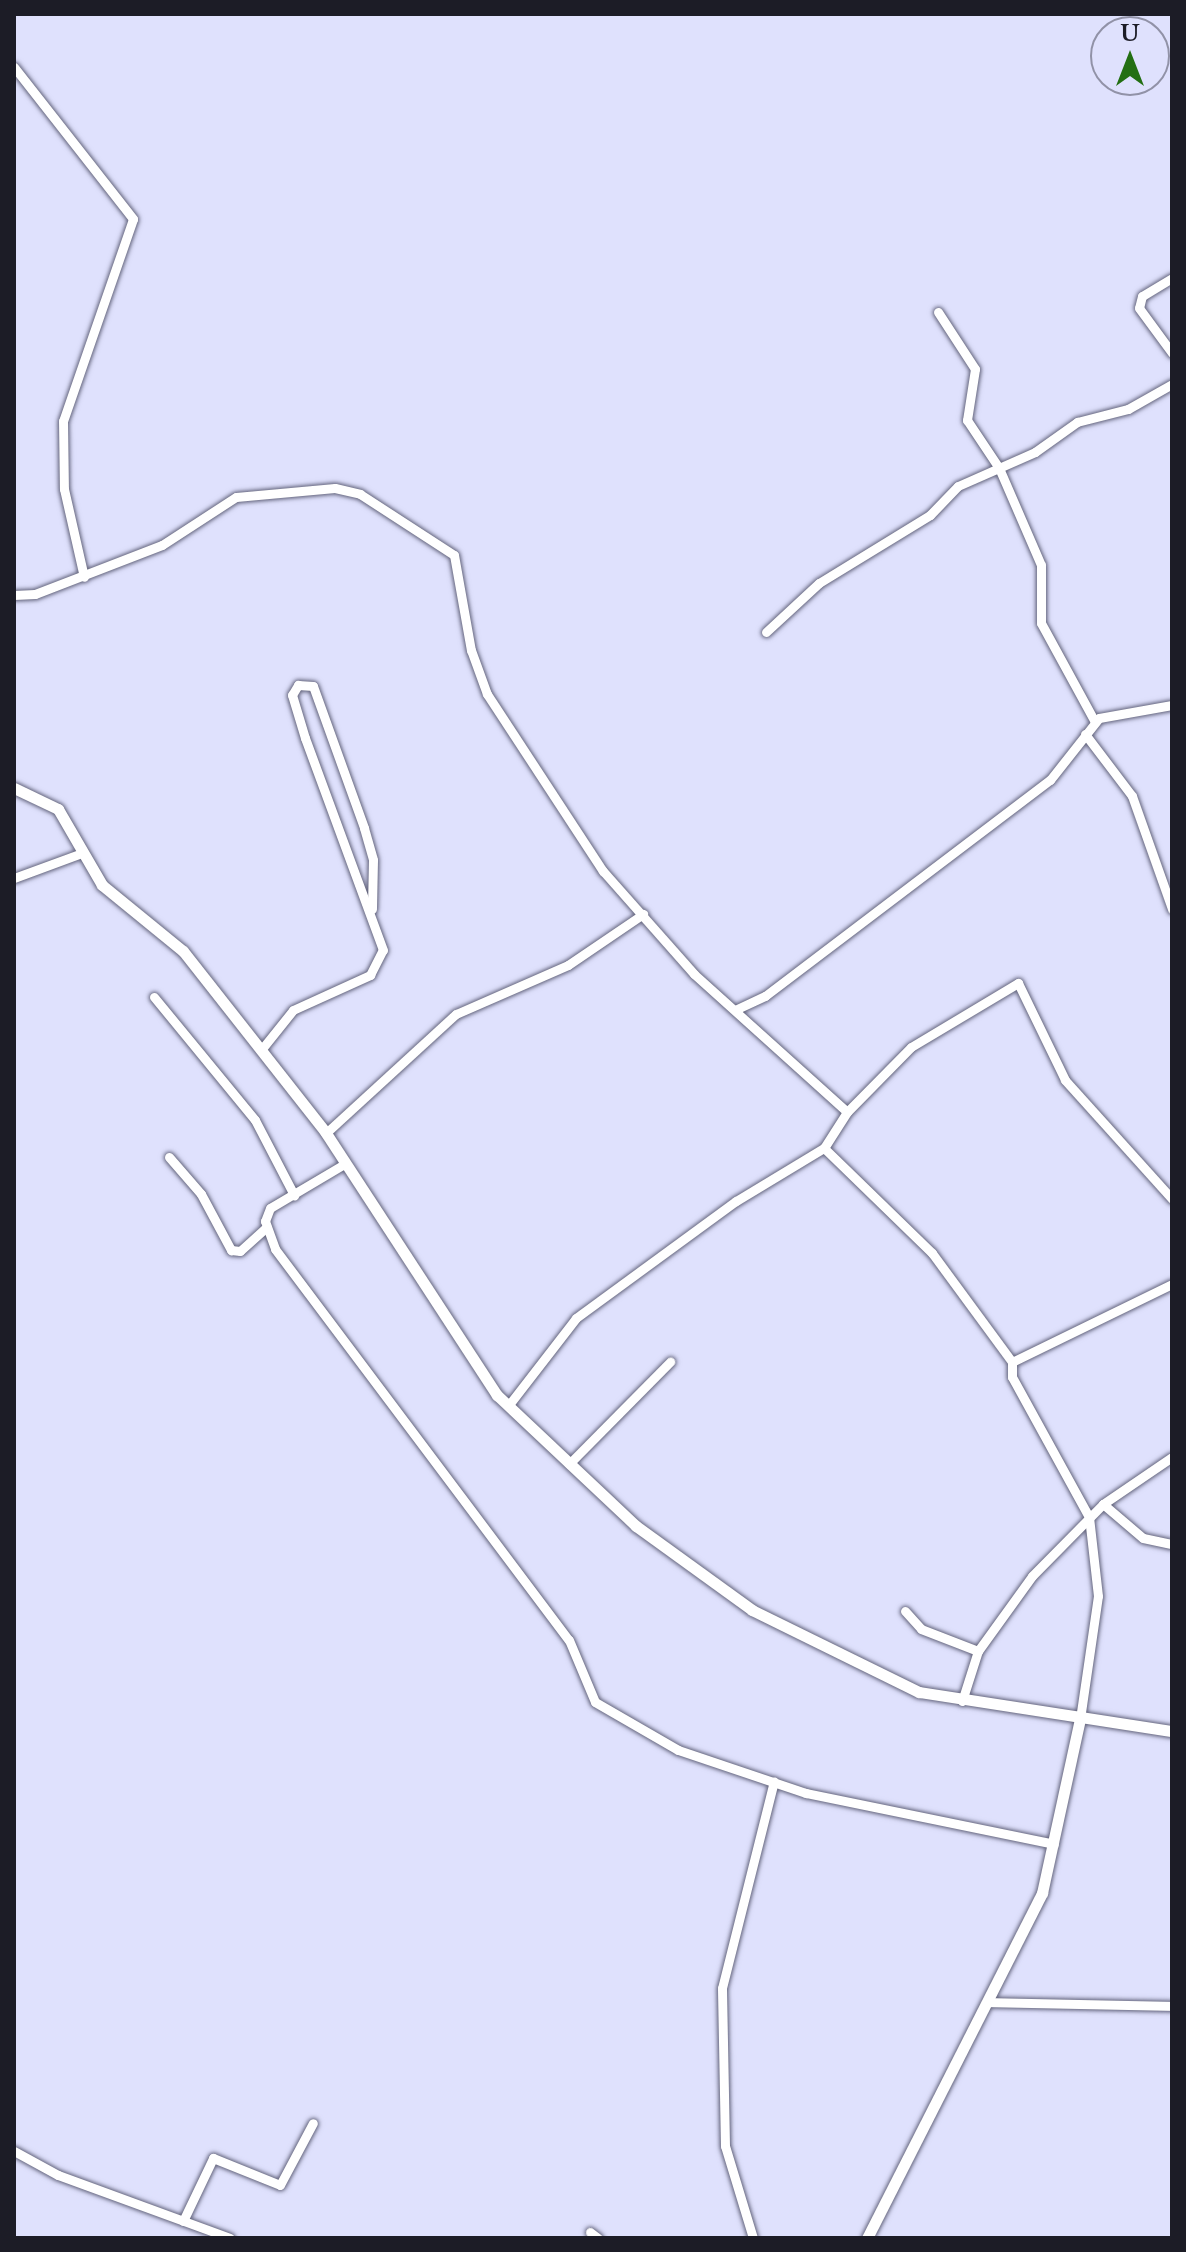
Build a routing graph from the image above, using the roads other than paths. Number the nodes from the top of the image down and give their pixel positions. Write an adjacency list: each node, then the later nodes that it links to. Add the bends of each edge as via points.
1 (14, 67): 7 (street, via 133,219 63,421 64,489)
2 (1172, 278): 4 (street, via 1142,296 1139,308)
3 (938, 312): 6 (street, via 975,369 967,420)
4 (1172, 353)
5 (1172, 384): 6 (street, via 1128,409 1077,422)
6 (999, 468): 9 (street, via 958,486 930,515 819,583); 11 (street, via 1041,565 1041,623)
7 (84, 577): 8 (street); 18 (street, via 162,545 249,495 335,488 410,521 454,555 471,650 487,694 590,853)
8 (14, 595)
9 (766, 632)
10 (1172, 705): 11 (street, via 1112,712)
11 (1095, 722): 12 (street)
12 (1085, 734): 17 (street, via 1132,796); 20 (street, via 1050,780 765,996)
13 (14, 788): 14 (street, via 58,809)
14 (82, 853): 15 (street); 21 (street, via 102,885 183,951)
15 (14, 878)
16 (372, 909): 16 (street, via 347,867 292,695 298,685 313,686 364,828 373,860); 21 (street, via 380,964 293,1010)
17 (1172, 909)
18 (643, 914): 20 (street, via 694,974); 23 (street, via 568,965 456,1014)
19 (154, 997): 27 (street, via 255,1120)
20 (737, 1009): 22 (street)
21 (261, 1050): 23 (street)
22 (847, 1112): 24 (street); 28 (street, via 911,1047 1018,983 1065,1080)
23 (326, 1133): 26 (street)
24 (824, 1148): 32 (street, via 932,1253); 33 (street, via 736,1201 576,1318)
25 (169, 1157): 29 (street, via 201,1194 231,1250 240,1251)
26 (346, 1163): 27 (street); 33 (street, via 439,1314)
27 (294, 1195): 29 (street, via 270,1208)
28 (1172, 1199)
29 (267, 1227): 44 (street, via 291,1273 569,1640 591,1698 670,1746)
30 (1172, 1284): 32 (street)
31 (670, 1362): 35 (street)
32 (1012, 1362): 37 (street, via 1012,1377)
33 (508, 1406): 35 (street)
34 (1172, 1457): 36 (street)
35 (569, 1464): 41 (street, via 736,1600 885,1678)
36 (1103, 1504): 37 (street); 38 (street, via 1143,1538)
37 (1089, 1517): 40 (street, via 1017,1593); 42 (street, via 1098,1596)
38 (1172, 1544)
39 (905, 1611): 40 (street, via 921,1629)
40 (978, 1651): 41 (street)
41 (962, 1701): 42 (street)
42 (1080, 1719): 43 (street); 45 (street)
43 (1172, 1731)
44 (774, 1781): 45 (street); 52 (street, via 722,1988 725,2146)
45 (1054, 1844): 46 (street, via 1042,1893)
46 (987, 2002): 47 (street); 53 (street)
47 (1172, 2006)
48 (313, 2123): 50 (street, via 280,2185 213,2158)
49 (14, 2151): 50 (street)
50 (183, 2221): 51 (street)
51 (230, 2238)
52 (753, 2238)
53 (867, 2238)

